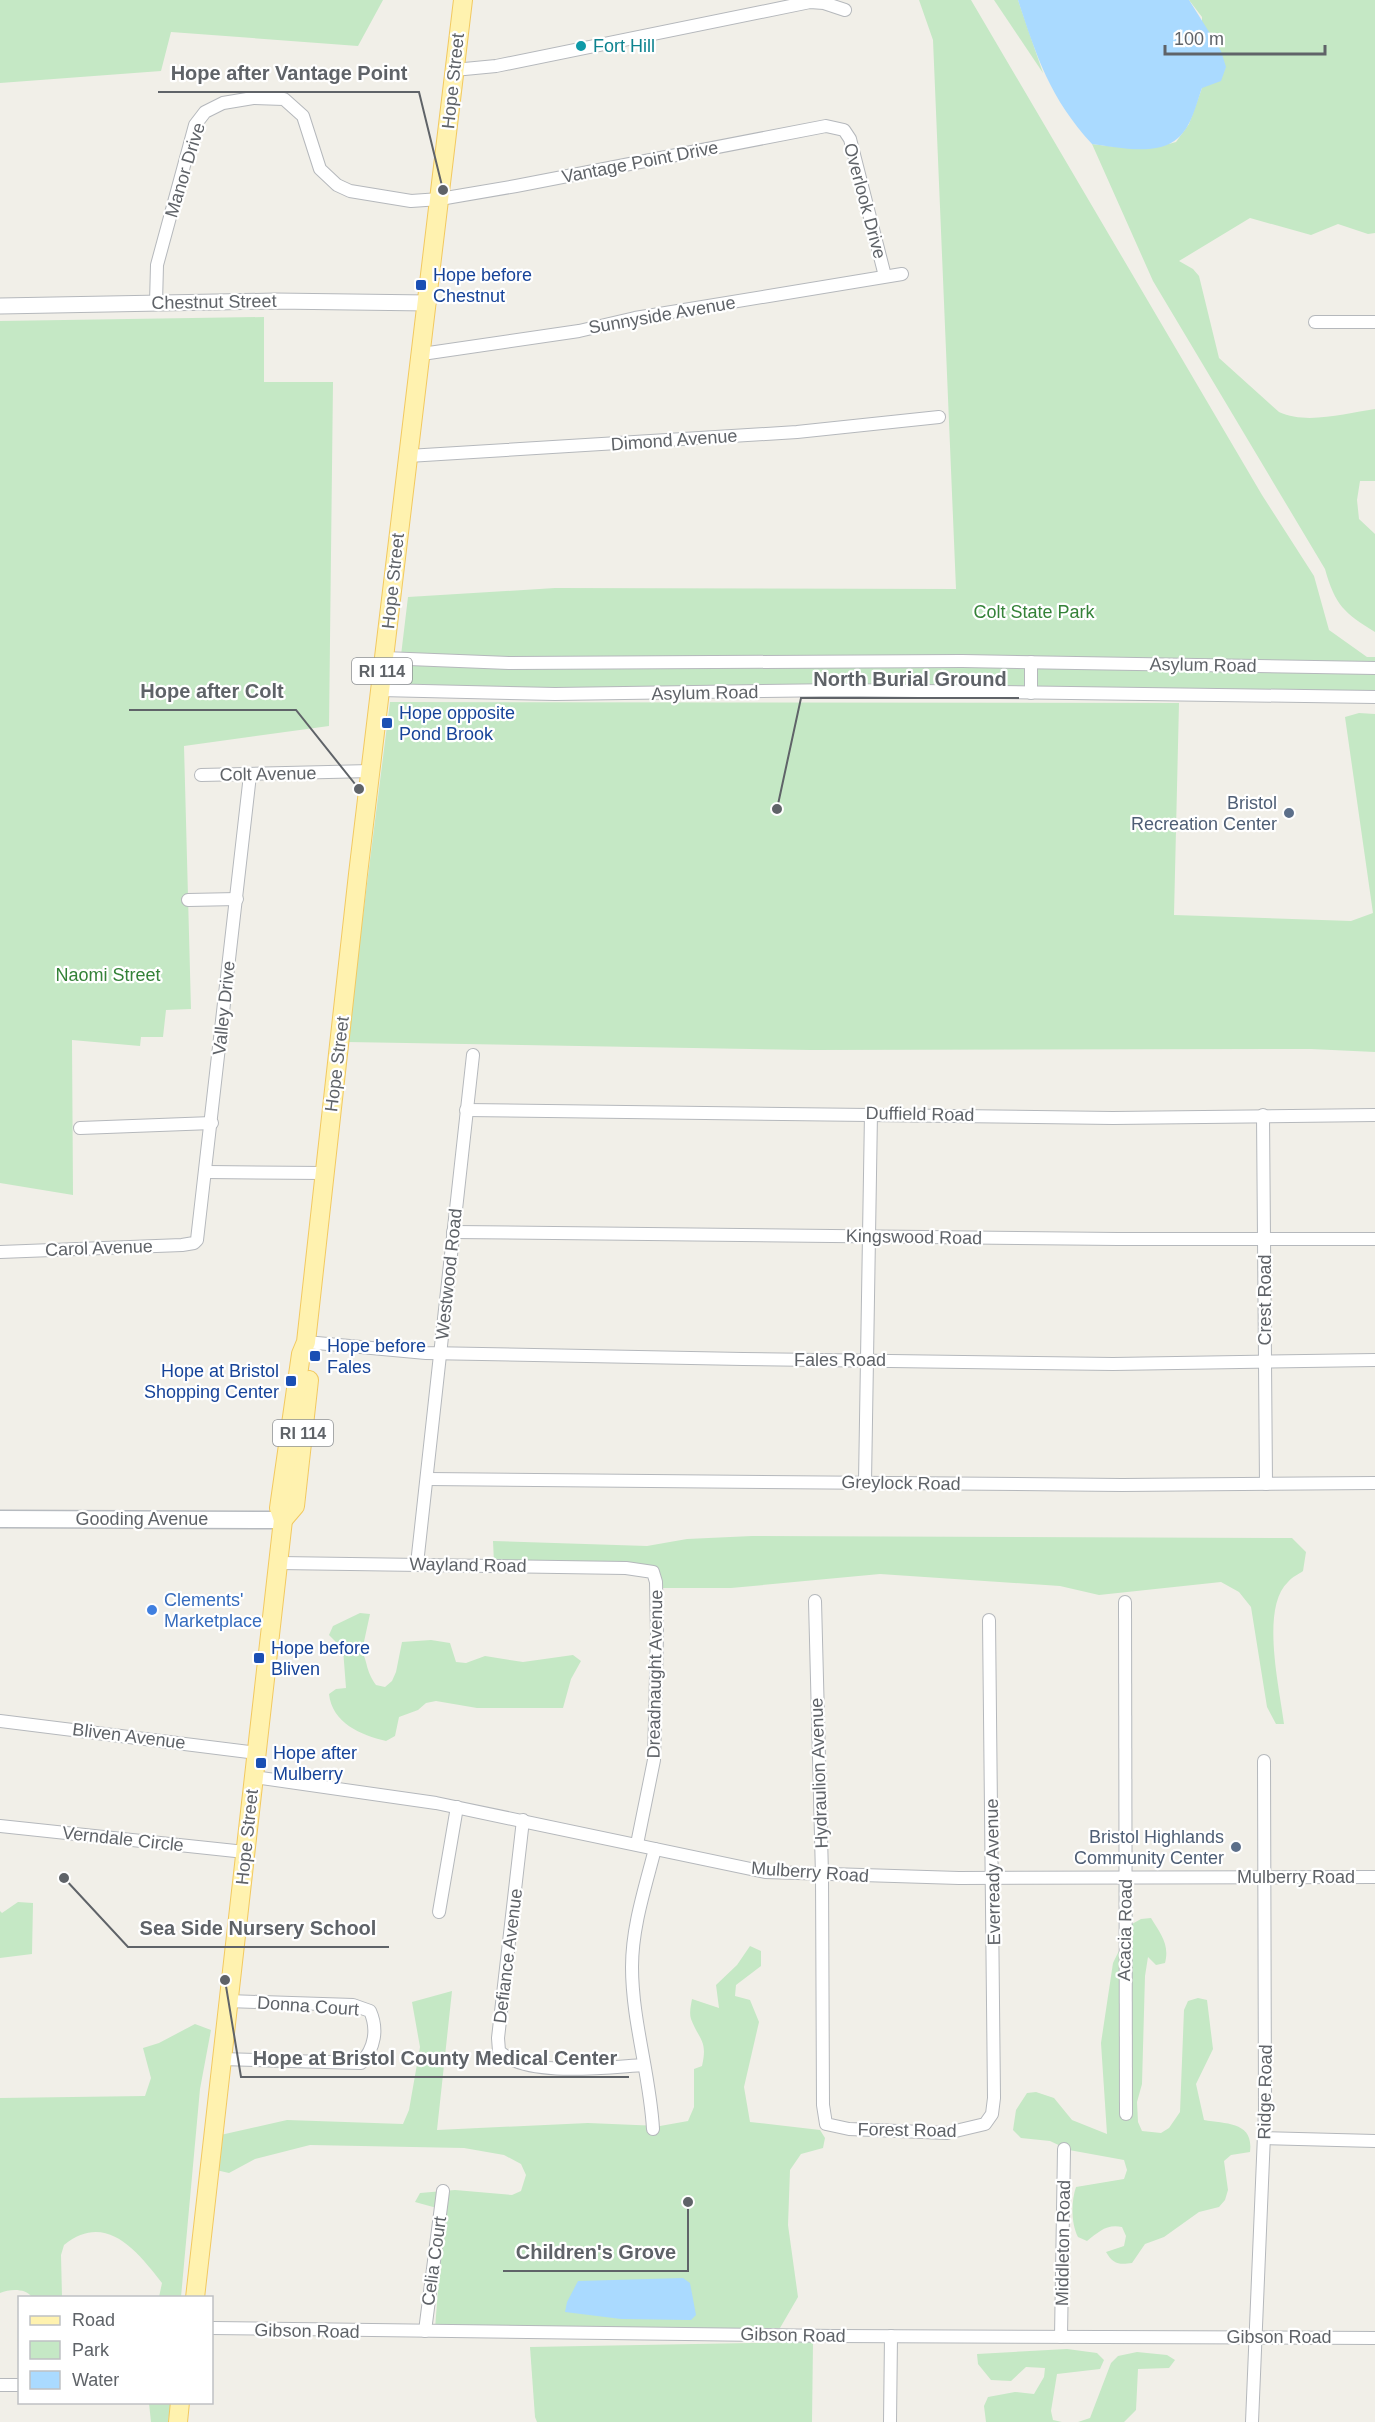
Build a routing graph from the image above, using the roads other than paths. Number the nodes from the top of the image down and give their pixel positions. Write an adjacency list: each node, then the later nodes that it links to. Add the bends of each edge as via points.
1 (463, 0): 3 (main road, Hope Street / RI 114)
2 (845, 10): 3 (street, via 810,2 496,66)
3 (454, 70): 5 (main road, Hope Street / RI 114)
4 (841, 129): 5 (street, Vantage Point Drive, via 826,126); 7 (street, Overlook Drive, via 850,139)
5 (440, 199): 8 (street, Manor Drive, via 411,201 350,191 337,185 320,169 303,116 284,99 253,98 212,107 198,120 187,150 157,266); 9 (main road, Hope Street / RI 114)
6 (902, 274): 7 (street, Sunnyside Avenue)
7 (885, 276): 13 (street, Sunnyside Avenue, via 579,331)
8 (156, 303): 9 (street, Chestnut Street); 10 (street, Chestnut Street)
9 (428, 303): 13 (main road, Hope Street / RI 114)
10 (0, 306)
11 (1315, 322): 12 (street)
12 (1375, 322)
13 (422, 354): 15 (main road, Hope Street / RI 114)
14 (939, 417): 15 (street, Dimond Avenue, via 796,432)
15 (408, 456): 16 (main road, Hope Street / RI 114)
16 (384, 658): 17 (street, Asylum Road, via 509,663); 19 (main road, Hope Street / RI 114)
17 (1031, 662): 18 (street, Asylum Road); 20 (street)
18 (1375, 668)
19 (380, 690): 20 (street, Asylum Road, via 555,694 838,690); 22 (main road, Hope Street / RI 114)
20 (1031, 693): 21 (street, Asylum Road)
21 (1375, 697)
22 (371, 771): 24 (street, Colt Avenue); 35 (main road, Hope Street / RI 114)
23 (201, 775): 24 (street, Colt Avenue)
24 (250, 775): 25 (street, Valley Drive)
25 (237, 899): 26 (street); 32 (street, Valley Drive)
26 (188, 900)
27 (473, 1054): 28 (street, Westwood Road)
28 (466, 1110): 29 (street, Duffield Road); 36 (street, Westwood Road)
29 (872, 1113): 30 (street, Duffield Road, via 1113,1118); 37 (street)
30 (1263, 1115): 31 (street, Duffield Road); 38 (street, Crest Road)
31 (1375, 1115)
32 (212, 1123): 33 (street); 34 (street, Valley Drive)
33 (80, 1128)
34 (207, 1172): 35 (street); 40 (street, Valley Drive)
35 (325, 1173): 42 (main road, Hope Street / RI 114)
36 (453, 1232): 37 (street, Kingswood Road); 43 (street, Westwood Road)
37 (867, 1237): 38 (street, Kingswood Road); 44 (street)
38 (1265, 1239): 39 (street, Kingswood Road); 46 (street, Crest Road)
39 (1375, 1239)
40 (197, 1240): 41 (street, Carol Avenue, via 182,1245)
41 (0, 1252)
42 (306, 1342): 43 (street, Fales Road); 52 (main road, Hope Street / RI 114, via 311,1355 295,1506)
43 (441, 1353): 44 (street, Fales Road); 47 (street, Westwood Road)
44 (866, 1360): 46 (street, Fales Road); 48 (street)
45 (1375, 1360): 46 (street, Fales Road)
46 (1265, 1362): 50 (street, Crest Road)
47 (427, 1479): 48 (street, Greylock Road); 54 (street, Westwood Road)
48 (865, 1482): 50 (street, Greylock Road)
49 (1375, 1483): 50 (street, Greylock Road)
50 (1266, 1484)
51 (0, 1519): 52 (main road, Gooding Avenue)
52 (284, 1520): 53 (main road, Hope Street / RI 114)
53 (279, 1563): 54 (street, Wayland Road); 60 (main road, Hope Street / RI 114)
54 (417, 1564): 55 (street, Wayland Road, via 626,1568 648,1569)
55 (654, 1574): 66 (street, Dreadnaught Avenue, via 654,1760)
56 (815, 1601): 69 (street, Hydraulion Avenue)
57 (1125, 1602): 71 (street, Acacia Road)
58 (989, 1620): 70 (street, Everready Avenue)
59 (0, 1721): 60 (street, Bliven Avenue)
60 (257, 1753): 62 (main road, Hope Street / RI 114)
61 (1264, 1761): 72 (street, Ridge Road)
62 (254, 1777): 63 (street, Mulberry Road); 68 (main road, Hope Street / RI 114)
63 (457, 1807): 64 (street, Mulberry Road); 74 (street)
64 (523, 1820): 66 (street, Mulberry Road); 77 (street, Defiance Avenue, via 499,2051 512,2061 552,2067)
65 (0, 1826): 68 (street, Verndale Circle)
66 (637, 1844): 67 (street, Mulberry Road)
67 (655, 1849): 69 (street, Mulberry Road, via 765,1872); 77 (street, via 638,1921 632,1969)
68 (245, 1852): 75 (main road, Hope Street / RI 114)
69 (822, 1875): 70 (street, Mulberry Road); 80 (street, Hydraulion Avenue)
70 (992, 1877): 71 (street, Mulberry Road); 79 (street, Everready Avenue, via 994,2098)
71 (1126, 1877): 72 (street, Mulberry Road); 78 (street, Acacia Road)
72 (1265, 1877): 73 (street, Mulberry Road); 82 (street, Ridge Road)
73 (1375, 1877)
74 (439, 1912)
75 (228, 2001): 76 (main road, Hope Street / RI 114); 76 (street, Donna Court, via 353,2006 370,2011 375,2032 370,2052 361,2063)
76 (221, 2059): 86 (main road, Hope Street / RI 114)
77 (644, 2065): 81 (street)
78 (1126, 2114)
79 (987, 2123): 80 (street, Forest Road, via 947,2133 849,2129)
80 (826, 2124)
81 (653, 2128)
82 (1264, 2138): 83 (street); 91 (street, Ridge Road)
83 (1375, 2141)
84 (1064, 2149): 90 (street, Middleton Road)
85 (443, 2191): 88 (street, Celia Court)
86 (195, 2296)
87 (213, 2328): 88 (street, Gibson Road)
88 (425, 2331): 89 (street, Gibson Road)
89 (891, 2336): 90 (street, Gibson Road); 97 (street)
90 (1061, 2337): 91 (street, Gibson Road)
91 (1255, 2337): 92 (street, Gibson Road); 98 (street, Ridge Road)
92 (1375, 2338)
93 (0, 2385): 94 (street)
94 (18, 2385)
95 (180, 2404): 96 (main road)
96 (178, 2422)
97 (890, 2422)
98 (1252, 2422)

